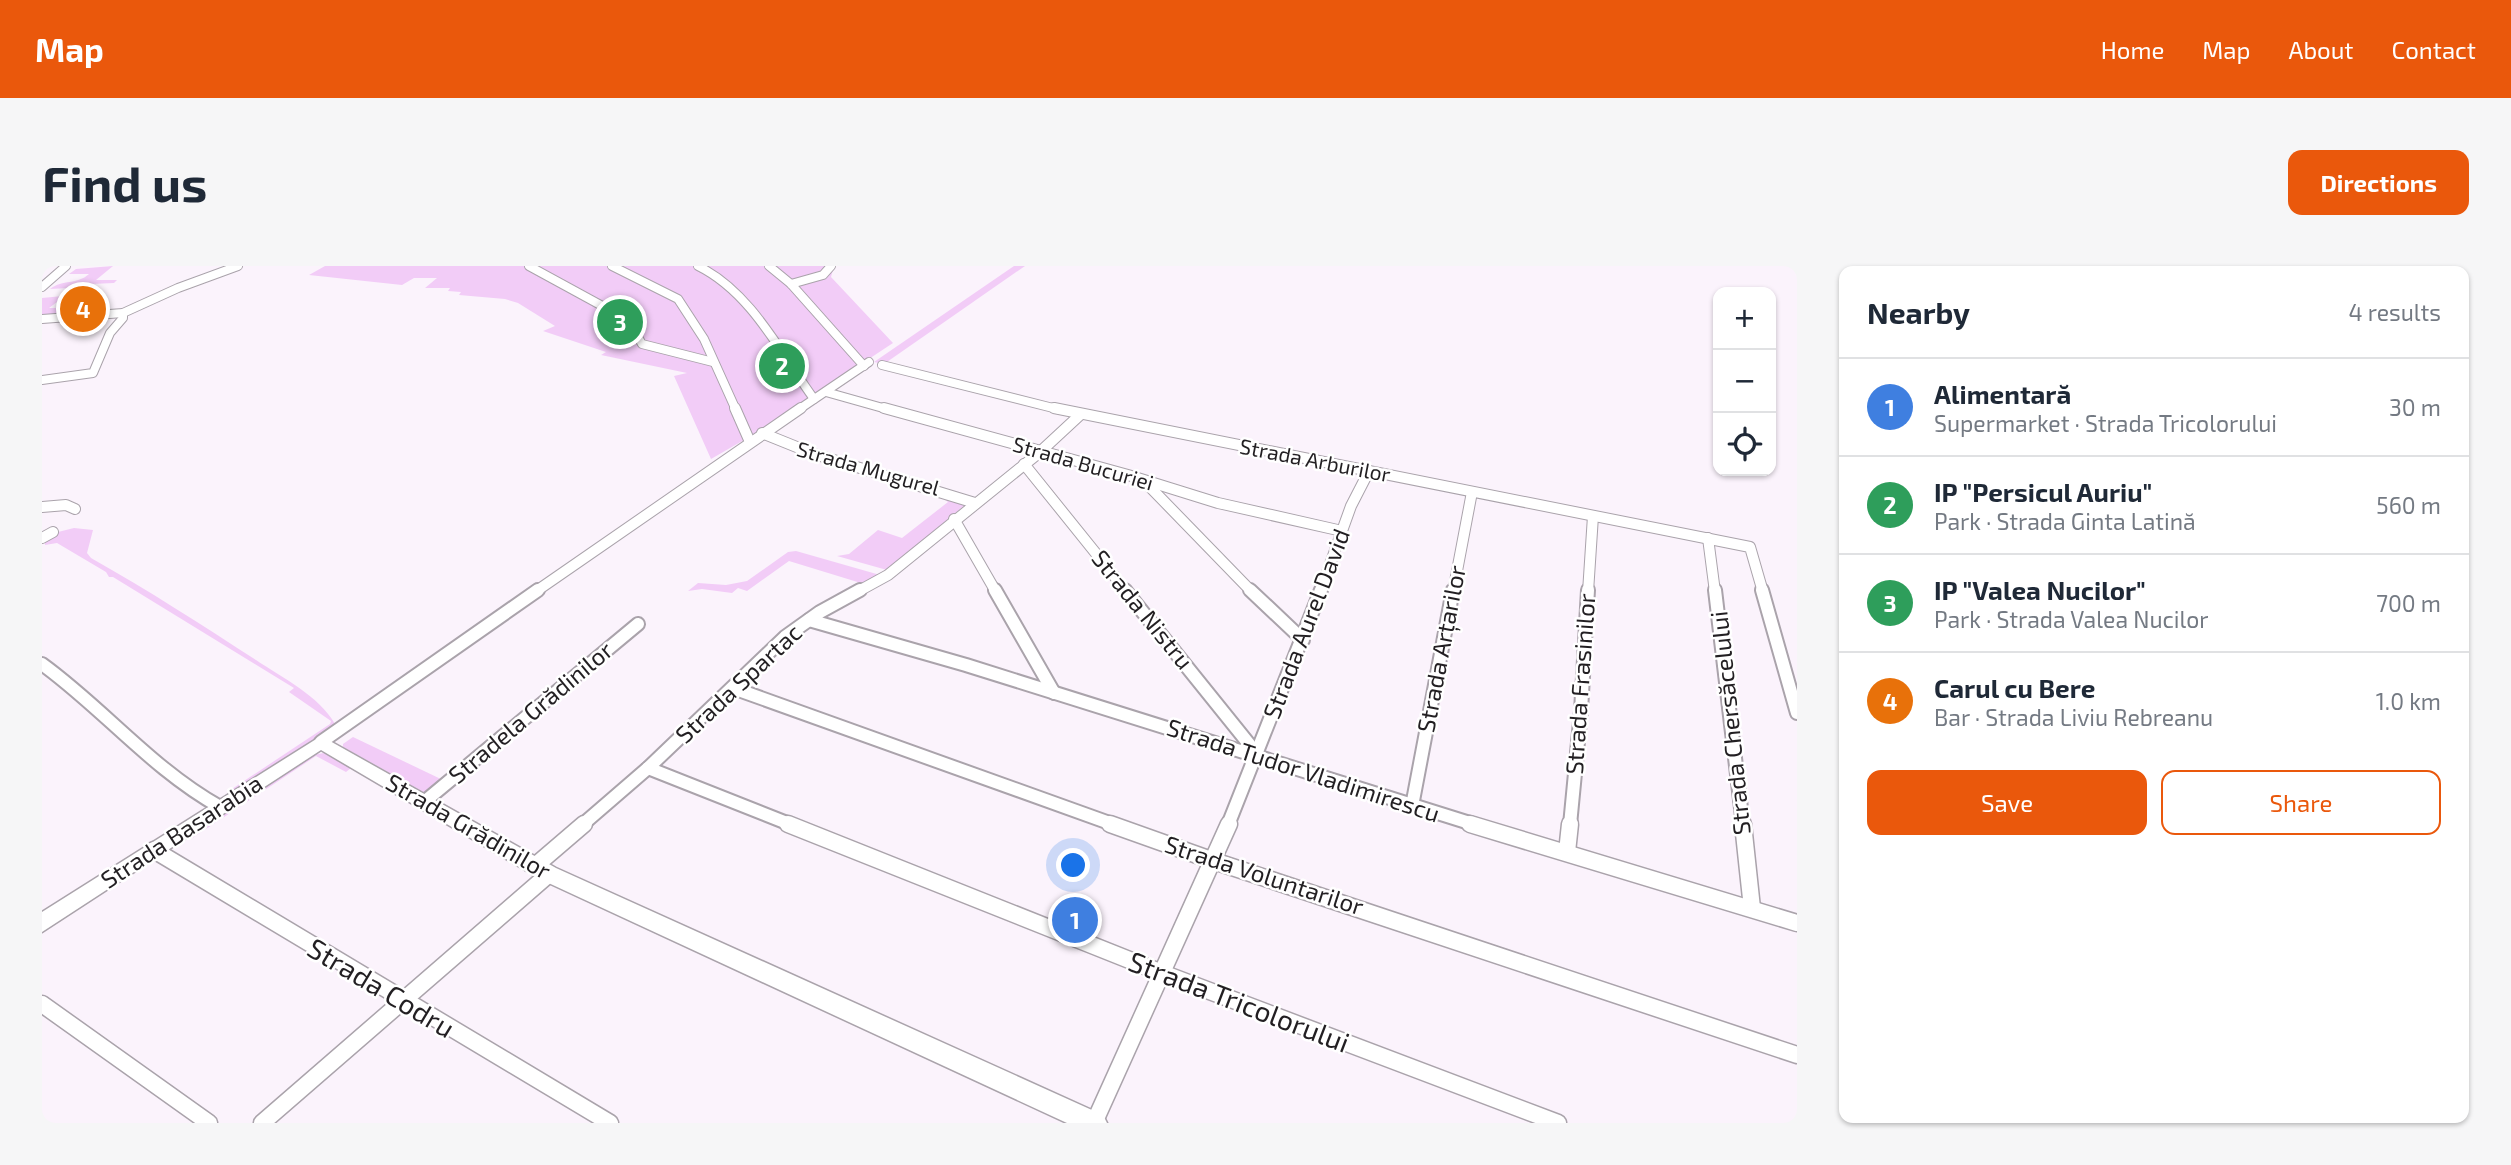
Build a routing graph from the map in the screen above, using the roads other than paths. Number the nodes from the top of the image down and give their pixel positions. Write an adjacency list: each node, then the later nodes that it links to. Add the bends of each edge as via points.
1 (66, 266): 9 (street)
2 (238, 266): 10 (street)
3 (529, 266): 12 (street, via 620,314 642,344)
4 (612, 266): 12 (street, via 678,299)
5 (698, 266): 16 (street, via 738,293)
6 (769, 266): 8 (street)
7 (831, 266): 8 (street, via 823,275)
8 (790, 284): 15 (street, via 867,364)
9 (42, 286)
10 (123, 313): 11 (street); 14 (street, via 93,373)
11 (42, 319)
12 (713, 362): 19 (street)
13 (882, 365): 17 (street, Strada Arburilor)
14 (42, 380)
15 (826, 392): 16 (street); 20 (street, Strada Bucuriei)
16 (814, 399): 18 (street)
17 (1081, 414): 20 (street, Strada Mugurel); 22 (street, Strada Arburilor)
18 (762, 433): 19 (street); 25 (street, Strada Mugurel, via 800,452)
19 (750, 442): 41 (street)
20 (1040, 452): 21 (street, Strada Mugurel); 23 (street, Strada Bucuriei)
21 (1024, 464): 25 (street, Strada Mugurel); 42 (street, Strada Nistru)
22 (1369, 471): 24 (street, Strada Arburilor); 30 (street, Strada Aurel David)
23 (1147, 483): 30 (street, Strada Bucuriei); 36 (street)
24 (1472, 492): 28 (street, Strada Arburilor); 45 (street, Strada Arțarilor)
25 (975, 503): 29 (street, Strada Mugurel)
26 (42, 508): 27 (street, via 66,505)
27 (75, 509)
28 (1593, 516): 33 (street, Strada Arburilor); 48 (street, Strada Frasinilor)
29 (954, 519): 34 (street, Strada Spartac, via 888,575); 39 (street, Strada Mugurel)
30 (1342, 531): 36 (street, Strada Aurel David)
31 (53, 532): 32 (street)
32 (42, 538)
33 (1708, 538): 40 (street, Strada Arburilor, via 1750,547); 51 (street, Strada Chersăcelului)
34 (808, 620): 38 (street, Strada Spartac); 39 (street, Strada Tudor Vladimirescu)
35 (638, 625): 44 (street, Stradela Grădinilor)
36 (1303, 640): 42 (street, Strada Aurel David)
37 (42, 664): 46 (street, via 169,773)
38 (733, 688): 43 (street, Strada Spartac); 49 (street, Strada Voluntarilor)
39 (1055, 693): 42 (street, Strada Tudor Vladimirescu)
40 (1797, 713)
41 (321, 742): 44 (street, Strada Grădinilor); 46 (street, Strada Basarabia)
42 (1256, 758): 45 (street, Strada Tudor Vladimirescu); 49 (street, Strada Aurel David)
43 (648, 768): 50 (street, Strada Spartac); 54 (street, Strada Tricolorului)
44 (424, 802): 50 (street, Strada Grădinilor)
45 (1412, 806): 48 (street, Strada Tudor Vladimirescu)
46 (220, 807): 47 (street, Strada Basarabia)
47 (154, 850): 52 (street, Strada Basarabia); 55 (street, Strada Codru)
48 (1567, 852): 51 (street, Strada Tudor Vladimirescu)
49 (1214, 861): 54 (street, Strada Aurel David); 57 (street, Strada Voluntarilor)
50 (542, 870): 55 (street, Strada Spartac); 61 (street, Strada Grădinilor)
51 (1752, 908): 53 (street, Strada Tudor Vladimirescu)
52 (42, 923)
53 (1797, 923)
54 (1162, 973): 61 (street, Strada Aurel David); 62 (street, Strada Tricolorului)
55 (401, 1000): 59 (street, Strada Spartac); 60 (street, Strada Codru)
56 (42, 1004): 58 (street)
57 (1797, 1055)
58 (209, 1123)
59 (262, 1123)
60 (610, 1123)
61 (1094, 1123)
62 (1558, 1123)

